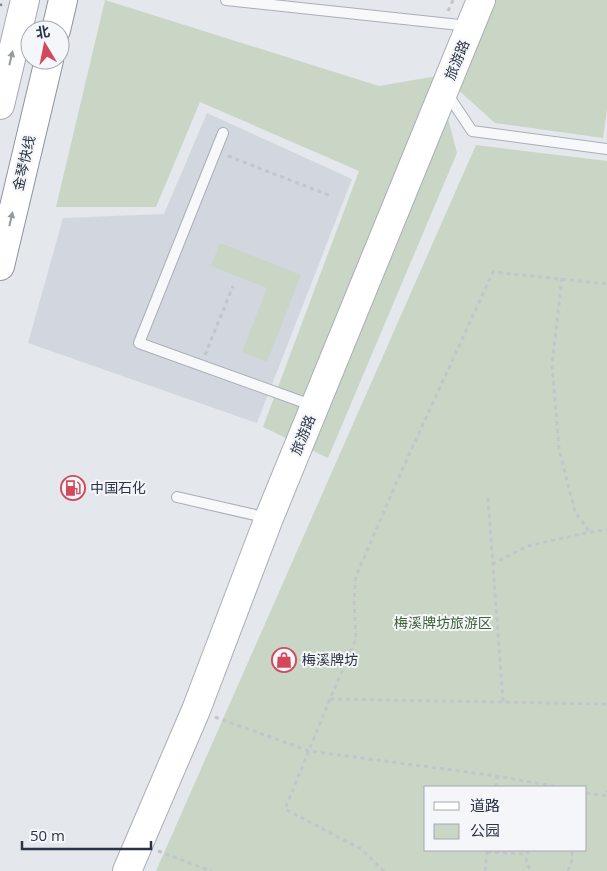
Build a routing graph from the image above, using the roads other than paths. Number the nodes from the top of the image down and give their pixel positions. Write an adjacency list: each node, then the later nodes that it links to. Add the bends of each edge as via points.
1 (25, 0): 9 (main road, one-way to 1)
2 (63, 0): 5 (main road)
3 (226, 0): 6 (lane)
4 (481, 0): 6 (main road, 旅游路)
5 (58, 20)
6 (471, 26): 8 (main road, 旅游路)
7 (46, 70): 12 (main road, 金琴快线, one-way to 7)
8 (445, 90): 11 (lane, via 472,130); 13 (main road, 旅游路)
9 (0, 105)
10 (223, 133): 13 (lane, via 139,343)
11 (607, 149)
12 (0, 266)
13 (315, 406): 15 (main road, 旅游路)
14 (176, 497): 15 (lane)
15 (269, 518): 16 (main road, 旅游路, via 196,710)
16 (127, 871)

